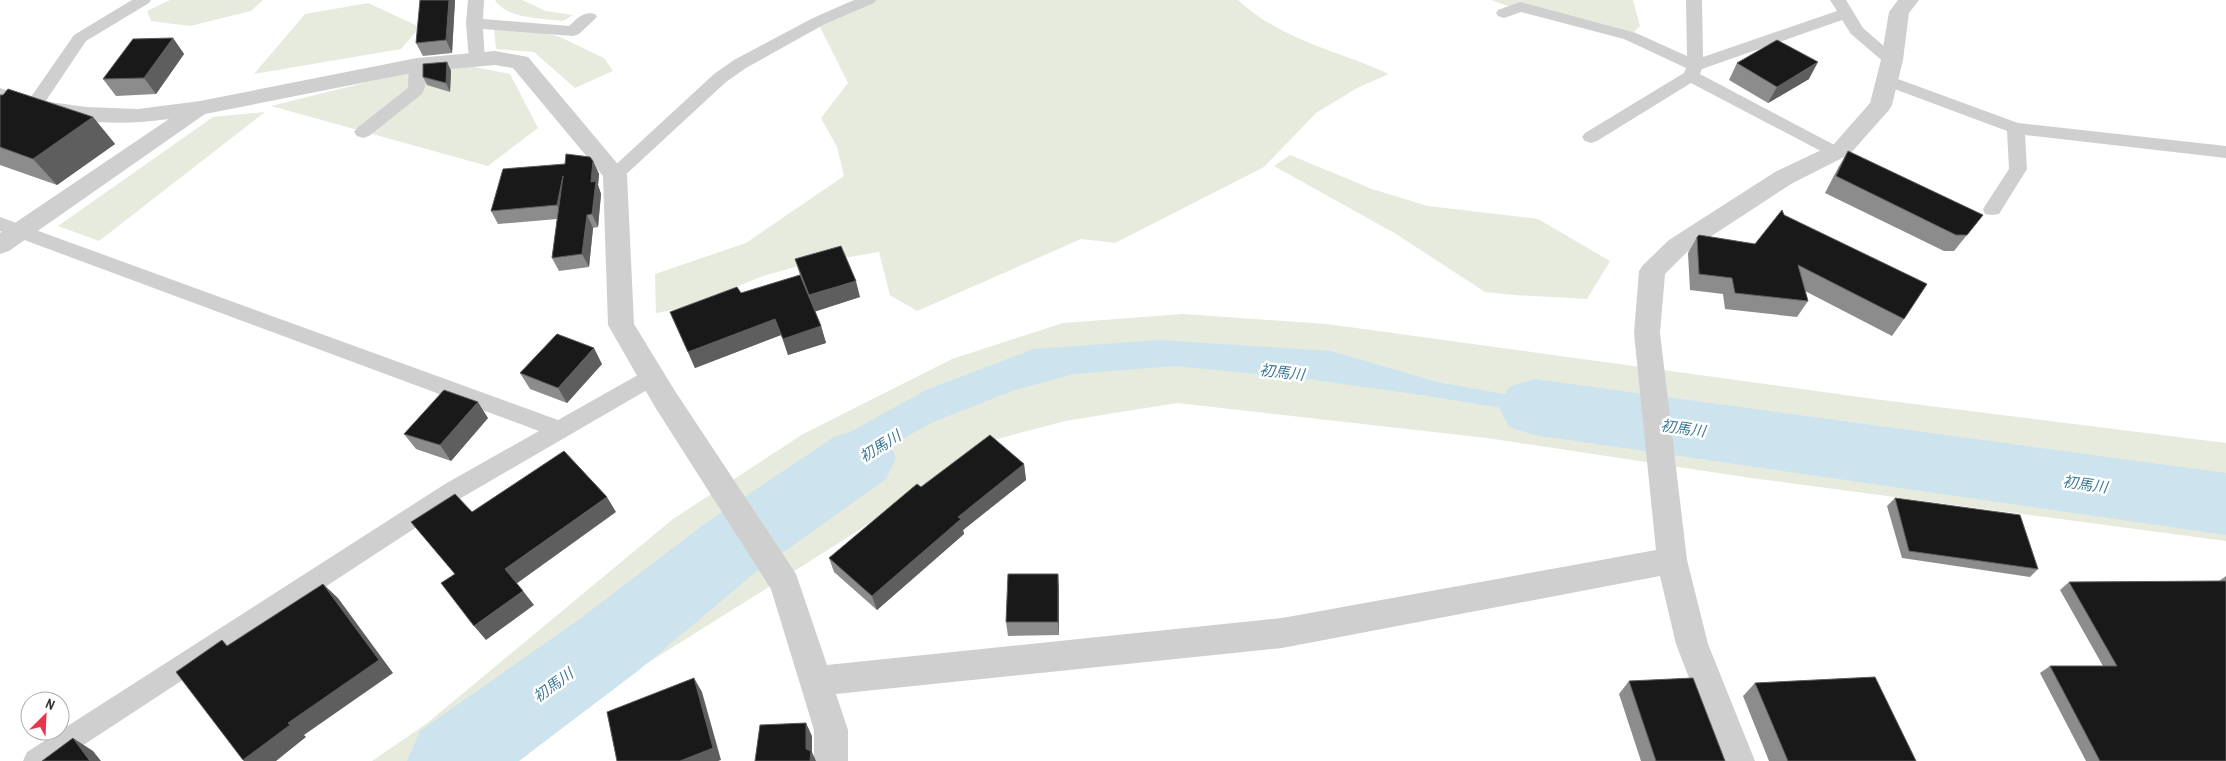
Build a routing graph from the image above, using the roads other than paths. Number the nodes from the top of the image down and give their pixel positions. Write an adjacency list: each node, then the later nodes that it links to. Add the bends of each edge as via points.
1 (142, 0): 15 (lane, via 80,38)
2 (476, 0): 9 (lane)
3 (868, 0): 22 (lane, via 819,21 740,64)
4 (1694, 0): 13 (lane)
5 (1909, 0): 12 (street, via 1899,12)
6 (1842, 6): 12 (lane); 13 (lane)
7 (1504, 13): 13 (lane, via 1520,7 1630,36)
8 (589, 17): 9 (lane, via 573,31)
9 (474, 23): 10 (lane)
10 (476, 60): 11 (street); 22 (street, via 495,58 520,62)
11 (417, 65): 16 (street); 18 (lane, via 416,90)
12 (1890, 70): 17 (lane); 20 (street, via 1881,105)
13 (1693, 71): 19 (lane); 20 (lane)
14 (0, 95): 15 (street)
15 (33, 107): 16 (street, via 138,116)
16 (200, 108): 24 (street)
17 (2016, 128): 21 (lane); 23 (lane, via 2018,169)
18 (363, 132)
19 (1591, 137)
20 (1836, 152): 28 (street, via 1782,178 1717,220 1678,246 1652,271 1647,333)
21 (2226, 152)
22 (615, 175): 26 (street, via 621,325)
23 (1992, 209)
24 (10, 227): 25 (street); 27 (lane)
25 (0, 245)
26 (652, 377): 27 (lane); 29 (street, via 785,584)
27 (560, 430): 30 (lane, via 453,491)
28 (1672, 560): 29 (street, via 1282,633); 32 (street, via 1692,644)
29 (816, 681): 31 (street, via 831,730)
30 (36, 761)
31 (831, 761)
32 (1738, 761)

